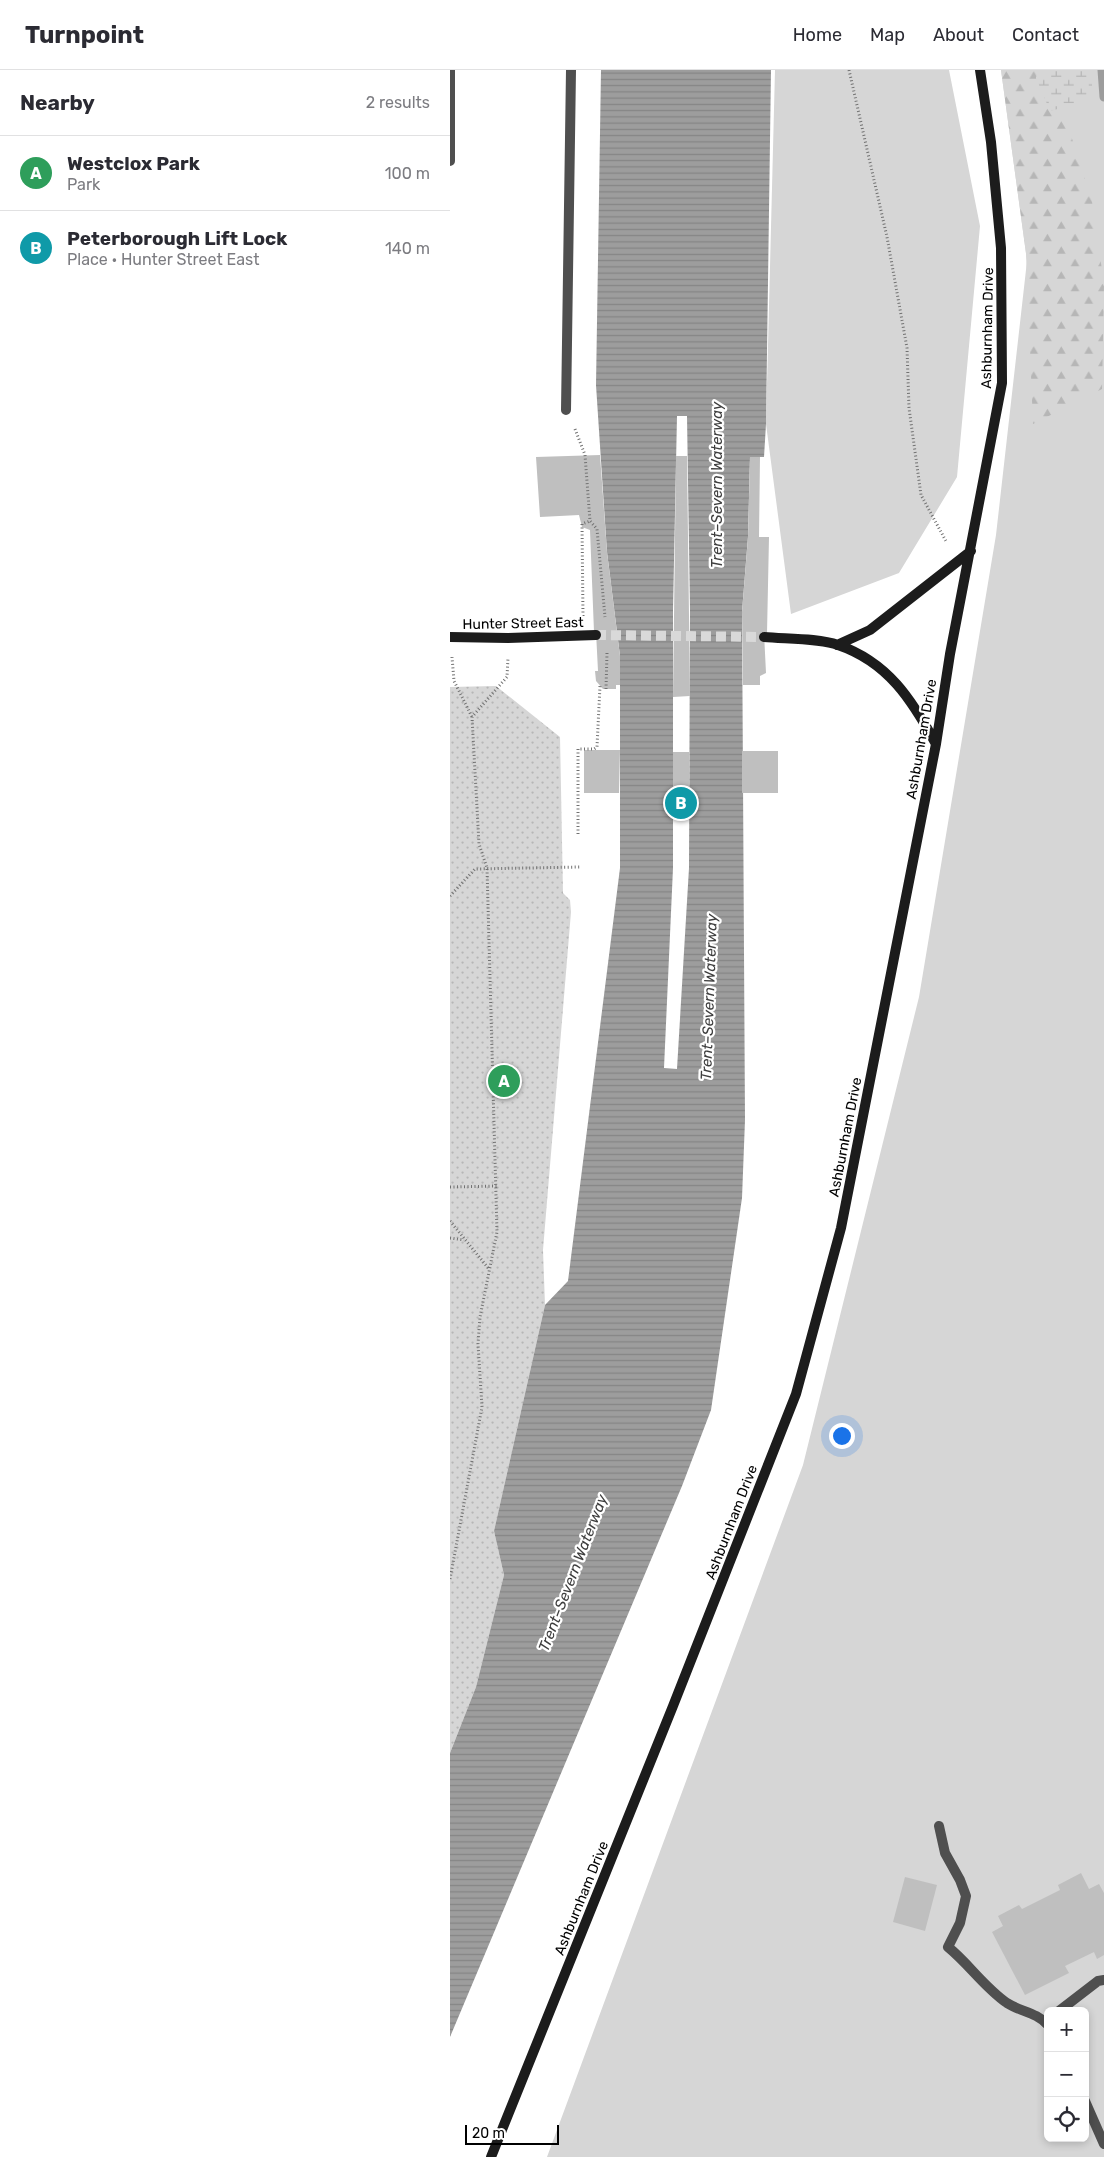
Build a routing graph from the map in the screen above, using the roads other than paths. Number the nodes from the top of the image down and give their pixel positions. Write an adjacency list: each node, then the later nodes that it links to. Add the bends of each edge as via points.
1 (450, 70): 4 (lane)
2 (571, 70): 5 (lane)
3 (980, 70): 6 (street, Ashburnham Drive, via 1001,248 1002,383)
4 (450, 161)
5 (566, 410)
6 (971, 551): 10 (street, via 870,630); 11 (street, Ashburnham Drive)
7 (596, 635): 8 (street, Hunter Street East)
8 (450, 637)
9 (764, 637): 10 (street)
10 (837, 645): 11 (street, via 876,665 898,685 915,706)
11 (936, 744): 18 (street, Ashburnham Drive, via 841,1228 796,1394)
12 (940, 1826): 15 (lane, via 945,1853 966,1896 960,1923 948,1947 1008,2003)
13 (1104, 1980): 14 (lane, via 1098,1981)
14 (1064, 2007)
15 (1044, 2020)
16 (1089, 2110): 17 (lane)
17 (1104, 2144)
18 (491, 2157)

